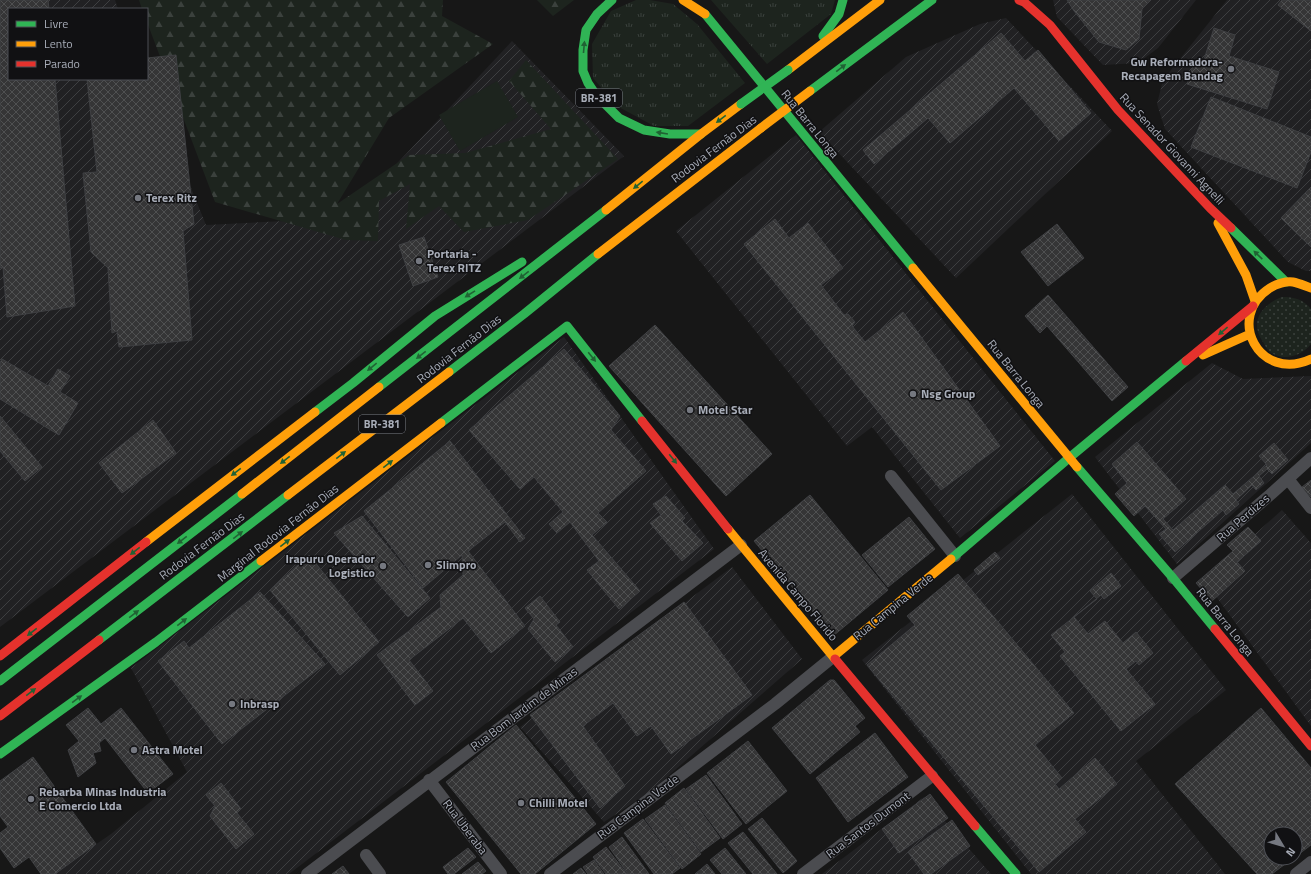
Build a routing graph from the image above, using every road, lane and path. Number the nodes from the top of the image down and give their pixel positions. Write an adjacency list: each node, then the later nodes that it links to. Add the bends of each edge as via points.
1 (612, 0): 12 (main road, BR-381, one-way to 1, via 670,134 644,130 619,118 588,83 583,71 586,30 597,14)
2 (683, 0): 9 (main road)
3 (699, 0): 9 (main road)
4 (843, 0): 11 (main road, via 839,14)
5 (880, 0): 11 (main road, Rodovia Fernão Dias / BR-381)
6 (1019, 0): 10 (main road)
7 (937, 1): 33 (main road, Rodovia Fernão Dias / BR-381, one-way to 7, bridge, via 518,319 625,232 761,128 916,12)
8 (1039, 3): 10 (main road)
9 (705, 14): 22 (main road, Rua Barra Longa)
10 (1050, 25): 13 (main road, Rua Senador Giovanni Agnelli, via 1118,110)
11 (812, 52): 12 (main road, Rodovia Fernão Dias / BR-381, one-way to 12, bridge)
12 (701, 134): 14 (main road, Rodovia Fernão Dias / BR-381, one-way to 14)
13 (1210, 208): 15 (main road, Rua Senador Giovanni Agnelli, one-way to 13); 17 (main road, via 1246,275)
14 (555, 251): 30 (main road, BR-381, one-way to 30, via 518,264 435,316 353,383); 32 (main road, Rodovia Fernão Dias / BR-381, one-way to 32)
15 (1286, 282): 16 (main road, via 1296,282); 17 (main road, Rua Campina Verde, via 1268,288)
16 (1311, 288)
17 (1254, 303): 19 (main road, via 1249,317); 21 (main road, Rua Campina Verde, one-way to 21)
18 (567, 326): 27 (main road, Avenida Campo Florido, one-way to 27); 35 (main road, Marginal Rodovia Fernão Dias / BR-381, one-way to 18, via 162,638)
19 (1250, 334): 20 (main road, via 1259,351 1280,364 1292,365); 21 (main road, Rua Campina Verde, via 1204,354)
20 (1311, 359)
21 (1171, 375): 22 (main road, Rua Campina Verde)
22 (1069, 458): 28 (main road, Rua Campina Verde); 29 (main road, Rua Barra Longa)
23 (1311, 458): 25 (street, Rua Perdizes)
24 (891, 476): 28 (street)
25 (1288, 479): 26 (street); 29 (street, Rua Perdizes)
26 (1311, 508)
27 (741, 545): 31 (main road, Avenida Campo Florido); 37 (street, Rua Bom Jardim de Minas)
28 (955, 556): 31 (main road, Rua Campina Verde)
29 (1173, 578): 34 (main road, Rua Barra Longa)
30 (0, 656)
31 (834, 656): 36 (main road, Avenida Campo Florido); 43 (street, Rua Campina Verde, via 775,704)
32 (0, 681)
33 (0, 716)
34 (1311, 746)
35 (0, 754)
36 (932, 776): 44 (street, Rua Santos Dumont); 45 (main road, Avenida Campo Florido)
37 (429, 780): 40 (street, Rua Bom Jardim de Minas); 42 (street, Rua Uberaba)
38 (366, 855): 41 (street)
39 (1311, 862): 46 (street)
40 (307, 874)
41 (380, 874)
42 (501, 874)
43 (550, 874)
44 (803, 874)
45 (1016, 874)
46 (1296, 874)

